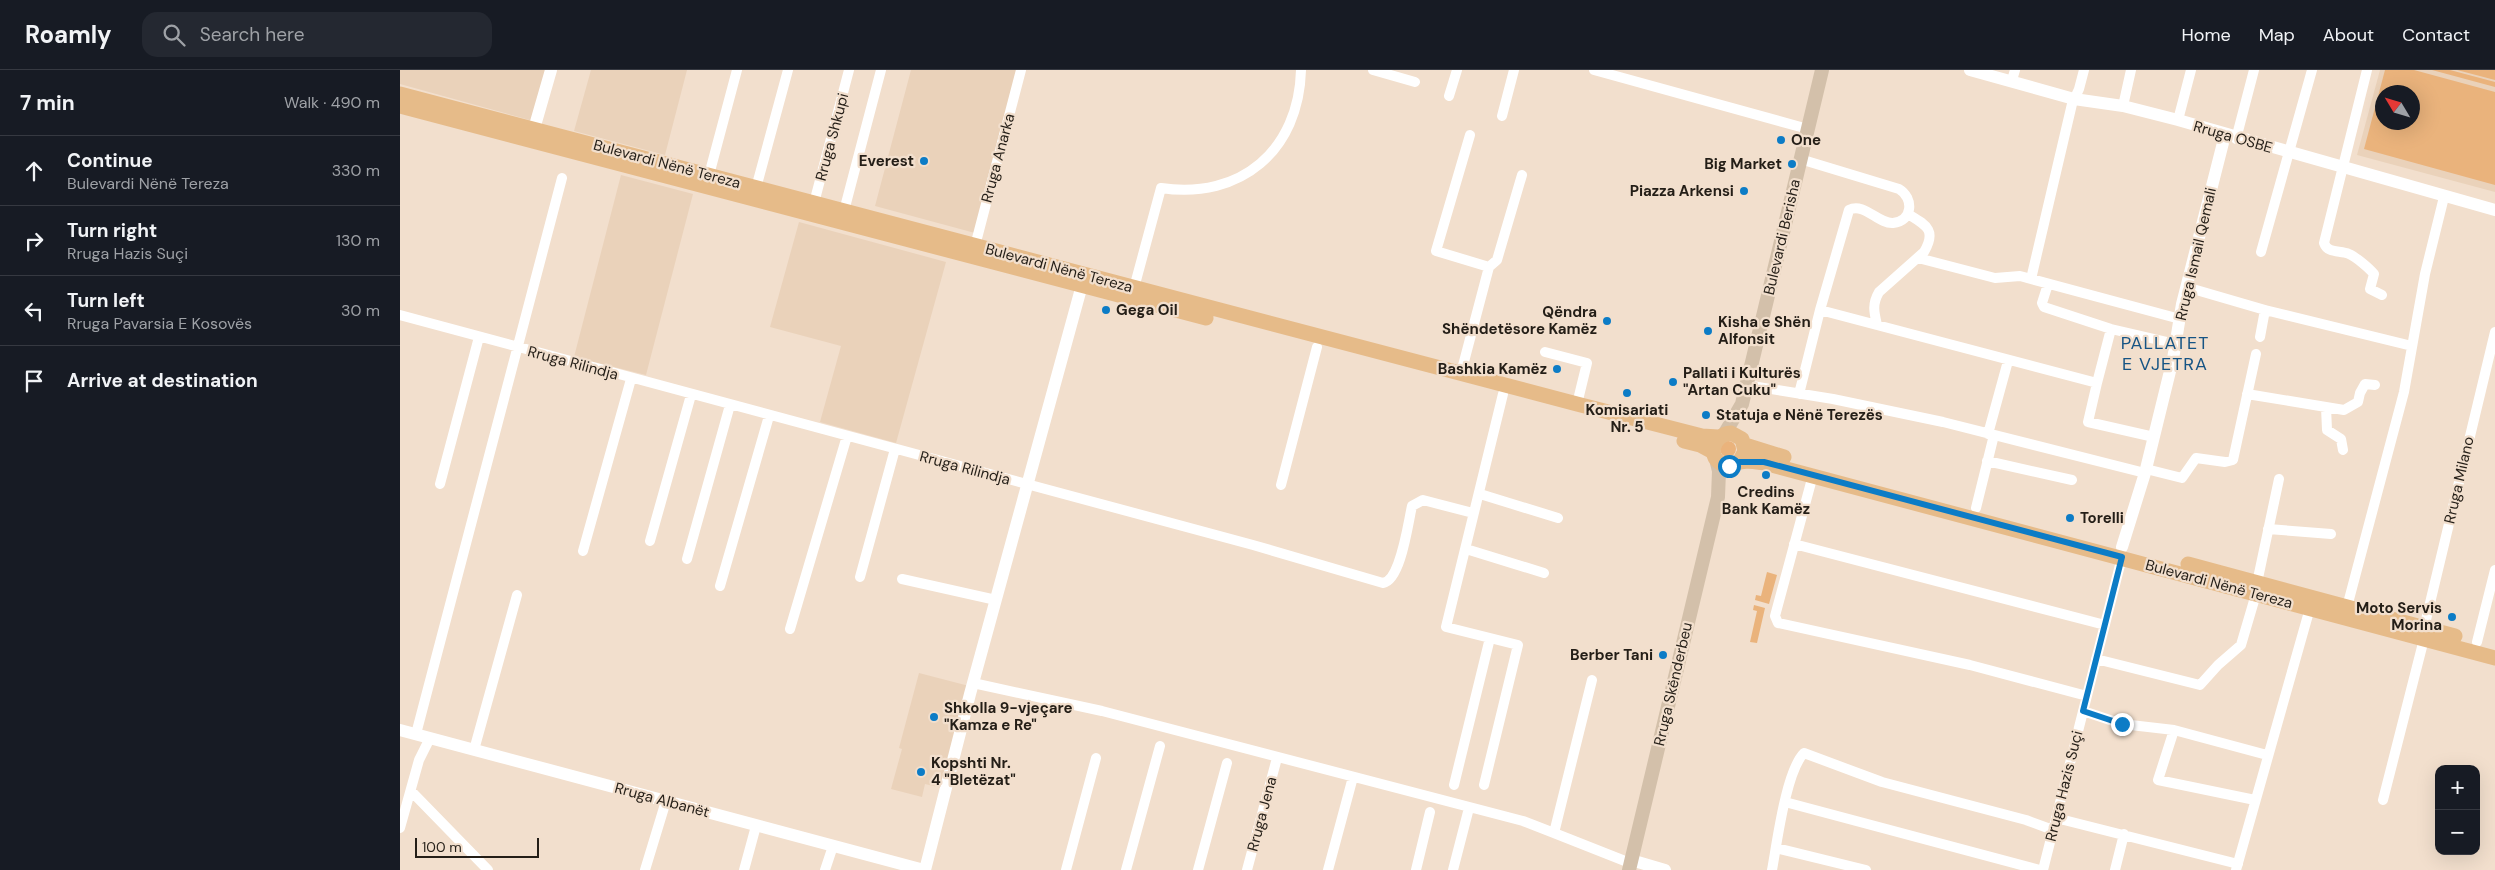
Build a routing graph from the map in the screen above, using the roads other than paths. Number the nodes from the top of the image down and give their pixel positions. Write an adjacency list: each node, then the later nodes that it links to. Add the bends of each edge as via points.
1 (551, 70): 30 (street)
2 (737, 70): 37 (street)
3 (788, 70): 39 (street)
4 (849, 70): 41 (street, Rruga Shkupi)
5 (881, 70): 44 (street)
6 (1021, 70): 45 (street, Rruga Anarka)
7 (1301, 70): 53 (street, via 1299,98 1290,128 1260,164 1215,187 1180,191 1161,188)
8 (1373, 70): 21 (street)
9 (1457, 70): 23 (street)
10 (1514, 70): 27 (street)
11 (1594, 70): 29 (street)
12 (1822, 70): 29 (main road, Bulevardi Berisha)
13 (1970, 70): 20 (street, Rruga OSBE)
14 (2084, 70): 24 (street)
15 (2131, 70): 26 (street)
16 (2191, 70): 28 (street)
17 (2254, 70): 32 (street)
18 (2312, 70): 33 (street)
19 (2367, 70): 35 (street)
20 (2014, 75): 24 (street, Rruga OSBE)
21 (1415, 82)
22 (400, 94): 30 (main road, Bulevardi Nënë Tereza)
23 (1449, 96)
24 (2074, 99): 26 (street, Rruga OSBE); 49 (street)
25 (400, 106): 51 (main road, Bulevardi Nënë Tereza)
26 (2123, 106): 28 (street, Rruga OSBE)
27 (1502, 116)
28 (2178, 120): 32 (street, Rruga OSBE)
29 (1808, 128): 34 (main road, Bulevardi Berisha)
30 (534, 129): 37 (main road, Bulevardi Nënë Tereza)
31 (1470, 135): 48 (street, via 1436,251)
32 (2231, 137): 33 (street, Rruga OSBE); 52 (street, Rruga Ismail Qemali)
33 (2289, 154): 35 (street, Rruga OSBE); 46 (street)
34 (1800, 159): 42 (street, via 1899,189 1907,196); 75 (main road, Bulevardi Berisha)
35 (2342, 168): 40 (street, Rruga OSBE); 54 (street, via 2324,246 2350,254 2369,268 2374,274 2370,289)
36 (1522, 175): 48 (street, via 1497,260)
37 (709, 176): 39 (main road, Bulevardi Nënë Tereza)
38 (562, 178): 66 (street)
39 (756, 188): 41 (main road, Bulevardi Nënë Tereza)
40 (2444, 197): 43 (street, Rruga OSBE); 65 (street)
41 (814, 203): 44 (main road, Bulevardi Nënë Tereza)
42 (1909, 210): 47 (street, via 1929,231 1928,245); 55 (street, via 1902,220 1893,223 1880,220 1859,208 1849,210)
43 (2495, 210)
44 (844, 211): 45 (main road, Bulevardi Nënë Tereza)
45 (975, 246): 53 (main road, Bulevardi Nënë Tereza)
46 (2261, 252)
47 (1918, 258): 49 (street, via 1995,278 2020,276); 59 (street, via 1875,300 1873,307)
48 (1489, 267): 71 (street)
49 (2031, 279): 50 (street)
50 (2048, 284): 58 (street); 60 (street, via 2042,303 2044,307)
51 (1082, 285): 67 (main road, Bulevardi Nënë Tereza); 99 (street)
52 (2186, 287): 56 (street); 58 (street, Rruga Ismail Qemali)
53 (1134, 288): 71 (main road, Bulevardi Nënë Tereza)
54 (2382, 295)
55 (1820, 310): 59 (street); 77 (street)
56 (2265, 310): 63 (street); 65 (street)
57 (400, 315): 62 (street, Rruga Rilindja)
58 (2180, 319): 64 (street, Rruga Ismail Qemali)
59 (1877, 325): 70 (street)
60 (2111, 329): 64 (street); 73 (street)
61 (2495, 332): 126 (street, Rruga Milano)
62 (479, 337): 66 (street, Rruga Rilindja); 98 (street)
63 (2260, 337)
64 (2176, 344): 87 (street, Rruga Ismail Qemali)
65 (2412, 346): 122 (street, via 2404,392)
66 (517, 347): 72 (street, Rruga Rilindja); 138 (street)
67 (1317, 347): 76 (main road, Bulevardi Nënë Tereza); 100 (street)
68 (1545, 352): 80 (street, via 1587,363)
69 (2256, 354): 78 (street)
70 (2008, 361): 73 (street); 85 (street)
71 (1461, 373): 76 (main road, Bulevardi Nënë Tereza)
72 (631, 379): 79 (street, Rruga Rilindja); 111 (street)
73 (2097, 383): 87 (street, via 2088,422)
74 (2375, 384): 83 (street, via 2365,384 2358,402 2350,408)
75 (1746, 385): 77 (street); 81 (main road, Bulevardi Berisha)
76 (1504, 390): 80 (main road, Bulevardi Nënë Tereza); 89 (main road, Bulevardi Nënë Tereza, via 1700,445); 101 (street)
77 (1798, 394): 85 (street)
78 (2247, 394): 83 (street); 94 (street, via 2233,460 2196,458 2182,478)
79 (691, 395): 82 (street, Rruga Rilindja); 108 (street)
80 (1577, 404): 89 (main road, Bulevardi Nënë Tereza, via 1702,436)
81 (1742, 404): 88 (main road, Bulevardi Berisha); 89 (main road, Bulevardi Berisha)
82 (730, 405): 84 (street, Rruga Rilindja); 113 (street)
83 (2326, 408): 91 (street, via 2327,430 2341,439)
84 (770, 416): 86 (street, Rruga Rilindja); 118 (street)
85 (1991, 434): 92 (street); 94 (street)
86 (847, 436): 90 (street, Rruga Rilindja); 125 (street)
87 (2154, 437): 94 (street, Rruga Ismail Qemali)
88 (1743, 442): 89 (main road, Bulevardi Nënë Tereza, via 1734,433); 93 (main road, via 1745,454); 103 (main road, Bulevardi Nënë Tereza, via 1756,450)
89 (1718, 445): 93 (main road, Bulevardi Nënë Tereza, via 1726,465); 102 (main road, Rruga Skënderbeu)
90 (895, 449): 99 (street, Rruga Rilindja); 116 (street)
91 (2343, 450)
92 (1987, 461): 97 (street); 103 (street)
93 (1737, 463): 95 (main road, Bulevardi Nënë Tereza, via 1764,462); 102 (main road, Rruga Skënderbeu)
94 (2146, 471): 112 (street, Rruga Ismail Qemali)
95 (1813, 476): 109 (street); 112 (main road, Bulevardi Nënë Tereza)
96 (2279, 479): 106 (street)
97 (2072, 480)
98 (440, 484)
99 (1028, 485): 104 (street, Rruga Rilindja, via 1383,583 1390,581 1397,571 1412,506 1423,500); 121 (street)
100 (1281, 485)
101 (1480, 494): 104 (street); 105 (street)
102 (1718, 497): 164 (main road, Rruga Skënderbeu)
103 (1976, 508): 112 (main road, Bulevardi Nënë Tereza)
104 (1473, 514): 110 (street)
105 (1558, 518)
106 (2268, 529): 107 (street); 119 (street)
107 (2331, 534)
108 (650, 541)
109 (1794, 544): 124 (street); 134 (street, via 1775,616 1778,623)
110 (1466, 549): 115 (street); 127 (street, via 1446,627)
111 (583, 551)
112 (2122, 552): 119 (main road, Bulevardi Nënë Tereza); 124 (street, Rruga Hazis Suçi)
113 (687, 559)
114 (2495, 570): 128 (street)
115 (1544, 572)
116 (860, 577)
117 (902, 579): 121 (street)
118 (720, 586)
119 (2256, 589): 122 (main road, Bulevardi Nënë Tereza); 123 (main road, Bulevardi Nënë Tereza); 131 (street, via 2240,648 2200,685)
120 (517, 595): 141 (street)
121 (996, 600): 133 (street)
122 (2347, 607): 126 (main road, Bulevardi Nënë Tereza)
123 (2310, 608): 126 (main road, Bulevardi Nënë Tereza); 142 (street)
124 (2105, 625): 131 (street, Rruga Hazis Suçi)
125 (790, 629)
126 (2424, 633): 128 (main road, Bulevardi Nënë Tereza); 130 (main road, Bulevardi Nënë Tereza); 151 (street, Rruga Milano)
127 (1490, 638): 147 (street); 148 (street, via 1516,644 1519,648)
128 (2477, 642): 129 (main road, Bulevardi Nënë Tereza)
129 (2495, 648)
130 (2495, 658)
131 (2096, 659): 134 (street, Rruga Hazis Suçi)
132 (1592, 680): 160 (street)
133 (973, 683): 144 (street, via 1102,711); 170 (street)
134 (2087, 696): 135 (street, Rruga Hazis Suçi)
135 (2083, 711): 137 (street, via 2122,724); 156 (street, Rruga Hazis Suçi)
136 (400, 730): 138 (street, Rruga Albanët)
137 (2174, 730): 142 (street); 150 (street, via 2158,780)
138 (416, 734): 139 (street, Rruga Albanët)
139 (430, 738): 141 (street, Rruga Albanët); 149 (street, via 419,760)
140 (1160, 746): 172 (street)
141 (474, 750): 152 (street, Rruga Albanët)
142 (2267, 755): 150 (street)
143 (1096, 758): 171 (street)
144 (1277, 758): 146 (street); 174 (street, Rruga Jena)
145 (1227, 763): 173 (street)
146 (1353, 777): 154 (street); 175 (street)
147 (1454, 785)
148 (1484, 785)
149 (411, 792): 158 (street); 166 (street)
150 (2255, 800): 165 (street)
151 (2383, 800)
152 (666, 801): 157 (street, Rruga Albanët); 167 (street)
153 (1786, 802): 159 (street, via 1798,760 1804,753 1882,782); 163 (street); 181 (street)
154 (1469, 808): 160 (street, via 1523,821); 177 (street)
155 (1430, 812): 176 (street)
156 (2056, 818): 159 (street, Rruga Hazis Suçi); 161 (street)
157 (756, 826): 162 (street, Rruga Albanët); 168 (street)
158 (400, 828)
159 (2053, 830): 181 (street, Rruga Hazis Suçi)
160 (1554, 833): 164 (street)
161 (2124, 834): 165 (street); 182 (street)
162 (833, 846): 169 (street); 170 (street, Rruga Albanët)
163 (1776, 848): 179 (street); 180 (street)
164 (1630, 864): 178 (street)
165 (2237, 867)
166 (488, 870)
167 (644, 870)
168 (744, 870)
169 (825, 870)
170 (925, 870)
171 (1066, 870)
172 (1126, 870)
173 (1198, 870)
174 (1247, 870)
175 (1328, 870)
176 (1416, 870)
177 (1454, 870)
178 (1665, 870)
179 (1772, 870)
180 (1866, 870)
181 (2041, 870)
182 (2115, 870)

